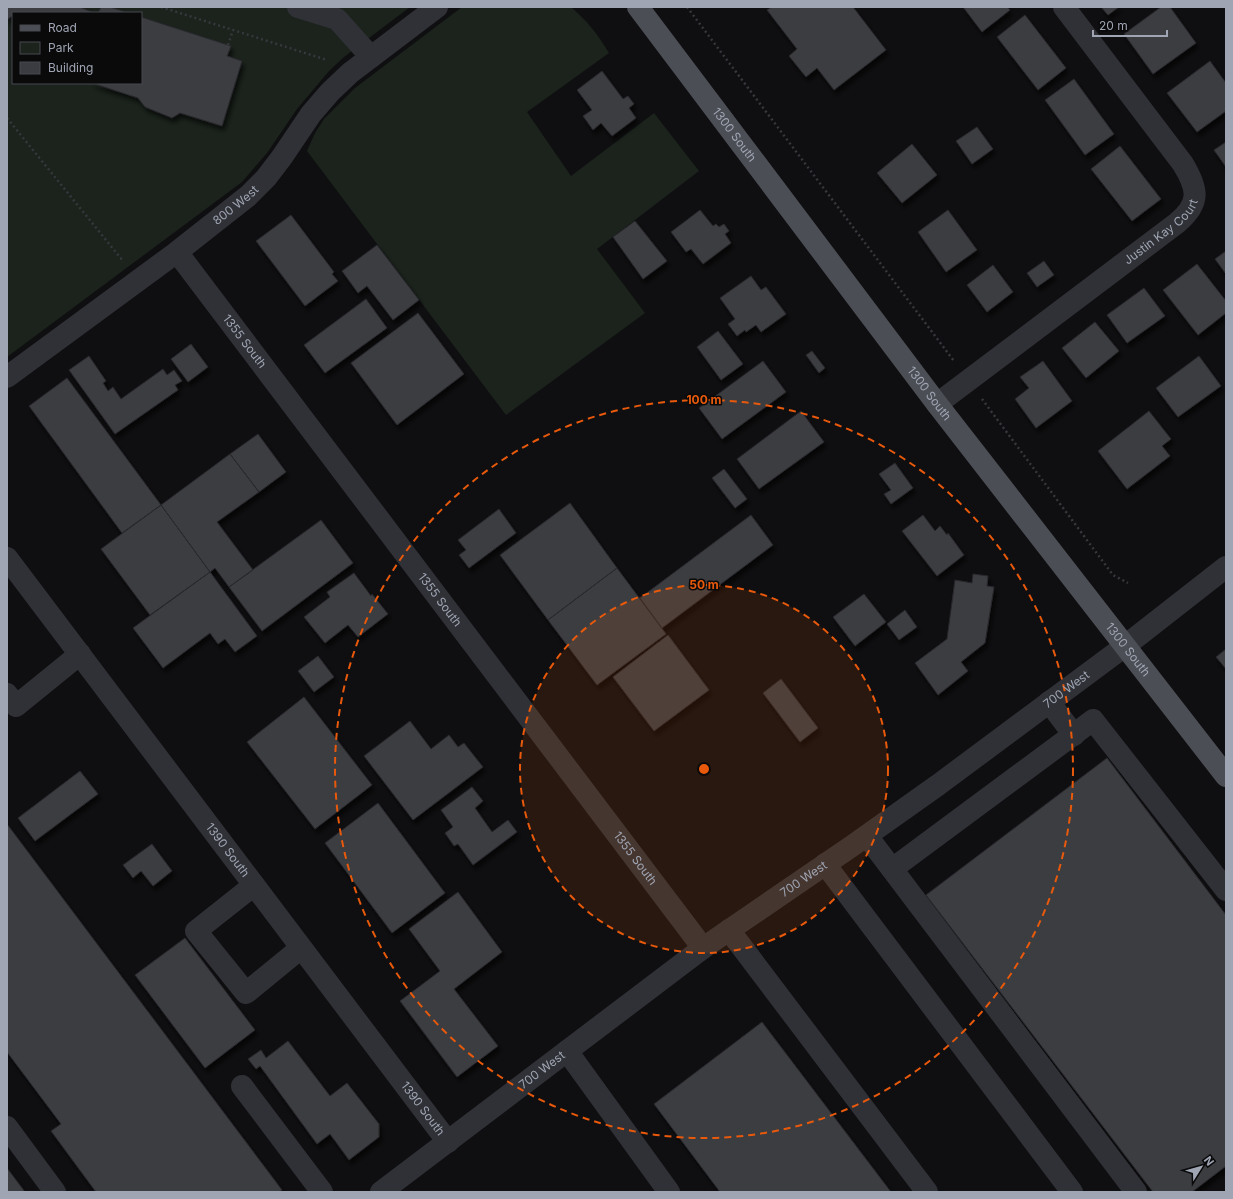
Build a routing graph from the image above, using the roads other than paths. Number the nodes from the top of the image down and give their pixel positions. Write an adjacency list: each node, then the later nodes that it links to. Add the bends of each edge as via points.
1 (298, 7): 5 (street, via 337,19)
2 (437, 7): 5 (street, 800 West)
3 (638, 7): 8 (main road, 1300 South)
4 (1064, 7): 8 (street, Justin Kay Court, via 1182,164 1190,176 1195,199 1190,210 1177,224)
5 (371, 57): 6 (street, 800 West, via 320,103 266,178 248,196)
6 (177, 252): 7 (street, 800 West); 24 (street, 1355 South)
7 (7, 376)
8 (937, 404): 11 (main road, 1300 South)
9 (7, 559): 12 (street, 1390 South)
10 (1226, 567): 11 (street, 700 West)
11 (1125, 646): 14 (street, 700 West); 16 (main road, 1300 South)
12 (80, 654): 13 (street, via 16,706); 20 (street, 1390 South)
13 (7, 694)
14 (1049, 702): 15 (street); 17 (street, 700 West)
15 (1074, 735): 19 (street); 21 (street, via 1093,720)
16 (1226, 776)
17 (867, 836): 18 (street, 700 West); 19 (street)
18 (825, 864): 22 (street, 700 West); 34 (street)
19 (892, 869): 35 (street)
20 (254, 885): 23 (street, 1390 South); 23 (street, via 196,931 246,993)
21 (1226, 890)
22 (729, 930): 24 (street, 700 West); 33 (street)
23 (301, 948): 28 (street, 1390 South)
24 (703, 948): 25 (street, 700 West)
25 (567, 1051): 28 (street, 700 West); 32 (street)
26 (242, 1086): 30 (street)
27 (7, 1127): 29 (street)
28 (448, 1142): 31 (street, 700 West)
29 (55, 1192)
30 (322, 1192)
31 (381, 1192)
32 (668, 1192)
33 (927, 1192)
34 (1072, 1192)
35 (1136, 1192)

